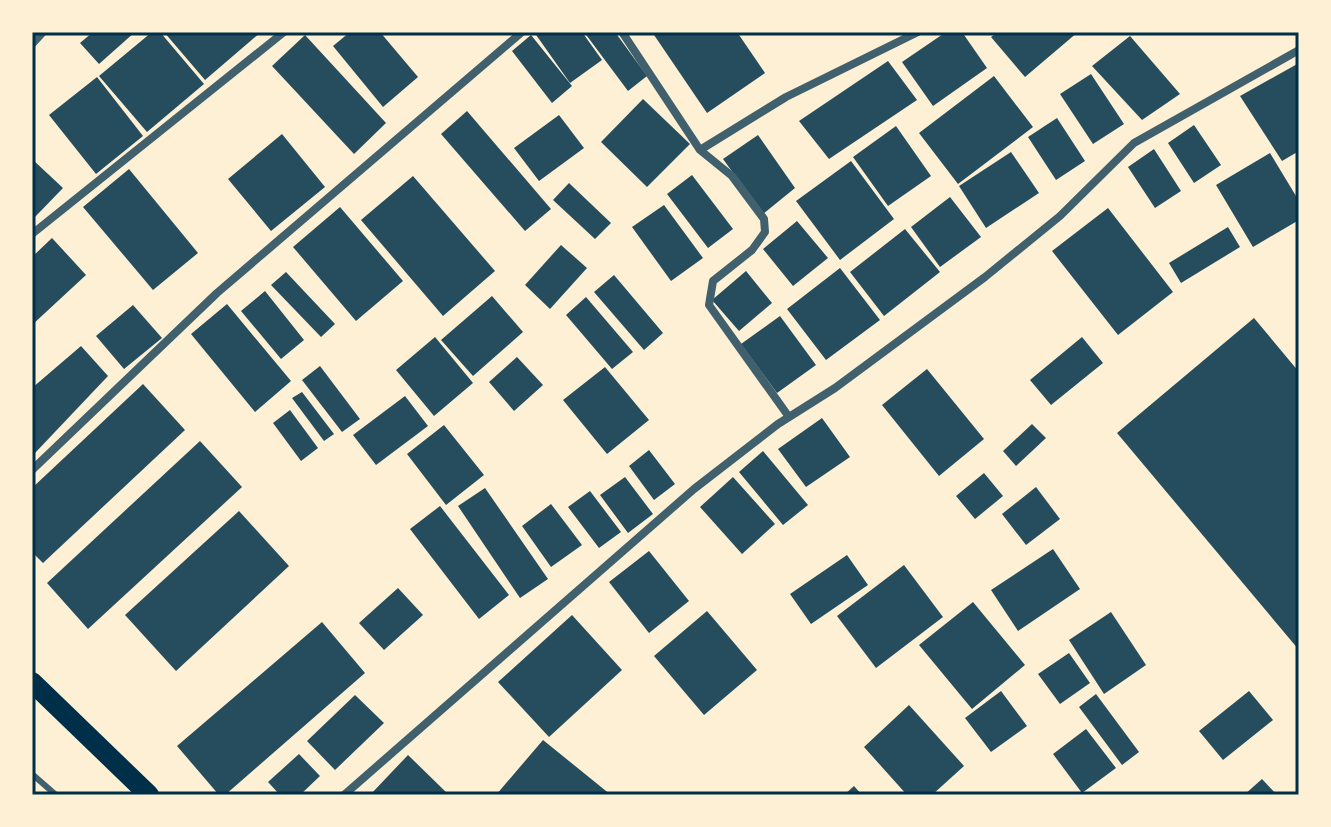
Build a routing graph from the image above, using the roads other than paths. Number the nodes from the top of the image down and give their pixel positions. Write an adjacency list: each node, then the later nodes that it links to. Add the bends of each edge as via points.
1 (43, 32): 6 (street)
2 (284, 32): 9 (street)
3 (522, 32): 11 (street, via 217,293)
4 (622, 32): 8 (street)
5 (918, 32): 8 (street, via 786,97)
6 (32, 44)
7 (1299, 50): 10 (street, via 1134,143 1060,216 985,277)
8 (700, 150): 10 (street, via 732,176 764,219 765,232 752,250 713,281 709,305)
9 (32, 234)
10 (789, 417): 16 (street, via 615,556)
11 (32, 470)
12 (32, 682): 15 (main road)
13 (32, 774): 14 (lane)
14 (56, 795)
15 (149, 795)
16 (344, 795)

